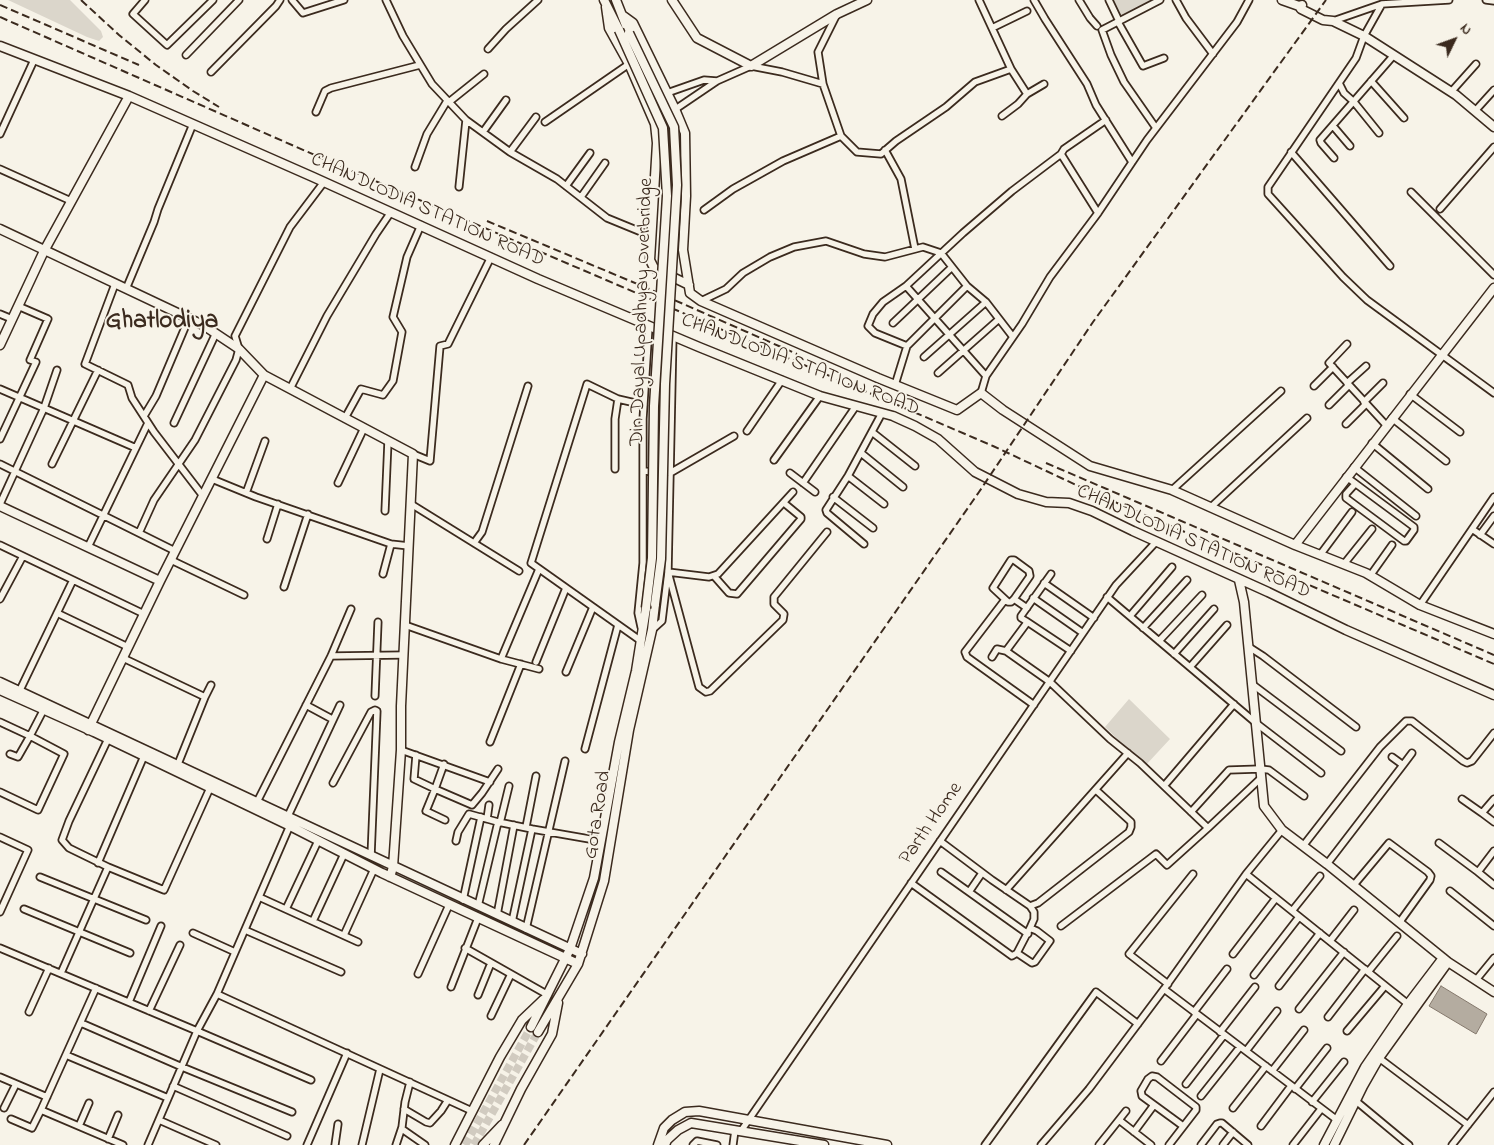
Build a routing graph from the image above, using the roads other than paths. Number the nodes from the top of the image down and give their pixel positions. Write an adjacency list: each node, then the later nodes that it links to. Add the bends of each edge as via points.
1 (145, 0): 2 (street, via 133,14 168,45)
2 (213, 0)
3 (239, 0): 38 (street)
4 (280, 0): 47 (street)
5 (292, 0): 6 (street, via 304,13)
6 (344, 0)
7 (386, 0): 44 (street)
8 (526, 0): 26 (street)
9 (538, 0): 26 (street)
10 (616, 0): 29 (street)
11 (674, 0): 45 (street, via 698,38)
12 (867, 0): 28 (street)
13 (979, 0): 33 (street)
14 (1034, 0): 69 (street)
15 (1079, 0): 32 (street)
16 (1109, 0): 31 (street)
17 (1160, 0): 31 (street)
18 (1176, 0): 37 (street)
19 (1249, 0): 37 (street)
20 (1282, 0): 30 (street, via 1323,20)
21 (1449, 0): 25 (street)
22 (1486, 0): 23 (street)
23 (1494, 1)
24 (605, 3): 42 (street, via 609,28); 288 (street, Din Dayal Upadhyay Overbridge, bridge, via 663,128 667,196 654,406 652,558)
25 (1382, 4): 30 (street); 34 (street)
26 (530, 7): 36 (street)
27 (1027, 12): 33 (street)
28 (837, 14): 45 (street); 52 (street, via 818,52)
29 (622, 15): 56 (street, via 632,23); 287 (street, Din Dayal Upadhyay Overbridge, bridge, via 674,127 677,186 665,384 661,559)
30 (1330, 20): 34 (street)
31 (1118, 22): 40 (street, via 1143,66); 75 (street, via 1102,30 1124,82)
32 (1097, 26)
33 (992, 28): 46 (street)
34 (1364, 36): 39 (street); 51 (street, via 1356,58)
35 (0, 46): 41 (street, CHANDLODIA STATION ROAD)
36 (488, 49)
37 (1213, 54): 75 (street)
38 (186, 55)
39 (1394, 55): 50 (street); 55 (street)
40 (1164, 58)
41 (34, 60): 58 (street, CHANDLODIA STATION ROAD); 78 (street)
42 (629, 64): 70 (street); 72 (street)
43 (1476, 64): 55 (street)
44 (420, 65): 60 (street); 64 (street, via 331,88 325,91)
45 (751, 66): 49 (street); 52 (street)
46 (1011, 69): 57 (street); 82 (street, via 975,82)
47 (211, 72)
48 (484, 74): 60 (street)
49 (717, 81): 56 (street, via 704,80); 62 (street)
50 (1371, 82): 61 (street); 67 (street)
51 (1339, 83): 61 (street); 84 (street)
52 (823, 84): 79 (street)
53 (1044, 84): 57 (street)
54 (1494, 90): 63 (street)
55 (1451, 92): 63 (street)
56 (667, 93): 62 (street)
57 (1028, 94): 65 (street)
58 (129, 96): 71 (street, CHANDLODIA STATION ROAD); 97 (street)
59 (506, 100): 76 (street)
60 (448, 102): 68 (street); 90 (street, via 427,134)
61 (1354, 102): 73 (street); 77 (street)
62 (675, 108): 72 (street); 113 (street, via 685,133 683,250)
63 (1475, 111): 74 (street)
64 (316, 112)
65 (1002, 116)
66 (536, 117): 83 (street)
67 (1404, 118)
68 (466, 120): 76 (street); 94 (street)
69 (1106, 120): 86 (street); 88 (street)
70 (545, 122)
71 (193, 124): 92 (street, CHANDLODIA STATION ROAD); 116 (street)
72 (655, 124): 104 (street, via 657,144)
73 (1333, 126): 80 (street); 87 (street, via 1320,140)
74 (1494, 127)
75 (1156, 128): 88 (street)
76 (483, 132): 83 (street)
77 (1379, 133)
78 (0, 134)
79 (841, 136): 82 (street, via 857,152 881,154); 99 (street, via 782,161)
80 (1350, 146)
81 (1494, 147): 98 (street)
82 (885, 150): 105 (street, via 901,179)
83 (510, 152): 93 (street)
84 (1291, 152): 109 (street); 138 (street, via 1268,187 1268,194 1367,300)
85 (590, 153): 93 (street)
86 (1061, 154): 101 (street); 107 (street, via 1012,191)
87 (1334, 158)
88 (1132, 162): 101 (street)
89 (605, 163): 96 (street)
90 (415, 166)
91 (0, 169): 97 (street)
92 (324, 182): 100 (street, CHANDLODIA STATION ROAD); 136 (street, via 290,227 235,336)
93 (566, 186): 96 (street)
94 (459, 187)
95 (1411, 192): 111 (street)
96 (581, 197): 104 (street, via 607,218)
97 (71, 201): 106 (street)
98 (1440, 209)
99 (704, 210)
100 (391, 212): 102 (street, CHANDLODIA STATION ROAD); 153 (street, via 327,316)
101 (1098, 213): 132 (street, via 1050,277)
102 (421, 226): 108 (street, CHANDLODIA STATION ROAD); 169 (street, via 407,257 393,317 402,332 393,381 383,395 360,389)
103 (0, 229): 106 (street)
104 (651, 236): 113 (street, via 650,260 654,268)
105 (915, 249): 107 (street, via 923,247); 119 (street, via 885,257 864,254 826,241 794,247 770,257 743,273 726,289)
106 (44, 250): 112 (street); 121 (street)
107 (941, 253): 110 (street); 114 (street)
108 (491, 258): 128 (street, CHANDLODIA STATION ROAD); 188 (street, via 448,344 440,346 430,461)
109 (1390, 266)
110 (952, 267): 115 (street); 118 (street)
111 (1494, 275)
112 (115, 284): 116 (street); 143 (street, via 86,364)
113 (689, 285): 119 (street, via 690,293)
114 (906, 286): 118 (street); 135 (street, via 883,302 868,326 875,333)
115 (967, 286): 120 (street); 124 (street)
116 (126, 288): 123 (street)
117 (1494, 288): 138 (street)
118 (917, 299): 124 (street); 127 (street)
119 (701, 301): 150 (street)
120 (986, 302): 126 (street); 130 (street)
121 (18, 306): 125 (street); 160 (street, via 48,319 30,360 36,362)
122 (0, 314): 125 (street)
123 (190, 318): 129 (street); 168 (street)
124 (935, 318): 130 (street); 135 (street)
125 (12, 319): 134 (street)
126 (999, 320): 132 (street); 137 (street)
127 (893, 323)
128 (649, 326): 131 (street, CHANDLODIA STATION ROAD); 163 (street)
129 (216, 333): 136 (street); 174 (street)
130 (948, 334): 137 (street); 139 (street)
131 (673, 336): 147 (street, CHANDLODIA STATION ROAD); 199 (street)
132 (1013, 337): 146 (street)
133 (1348, 344): 141 (street, via 1329,363)
134 (0, 345)
135 (907, 346): 150 (street)
136 (239, 349): 145 (street); 193 (street, via 195,440)
137 (964, 351): 144 (street); 146 (street)
138 (1441, 355): 157 (street); 158 (street)
139 (924, 357)
140 (1366, 366): 149 (street)
141 (1333, 367): 149 (street); 152 (street)
142 (57, 370): 166 (street)
143 (98, 370): 168 (street, via 128,385); 172 (street)
144 (938, 373)
145 (264, 375): 153 (street); 203 (street)
146 (986, 376): 156 (street)
147 (782, 380): 159 (street, CHANDLODIA STATION ROAD); 178 (street)
148 (1383, 383): 162 (street)
149 (1348, 384): 162 (street); 164 (street)
150 (895, 385): 156 (street, via 957,410)
151 (528, 386): 236 (street, via 482,532)
152 (1314, 386)
153 (290, 388): 169 (street)
154 (0, 389): 160 (street)
155 (1281, 392): 209 (street)
156 (981, 393): 209 (street, via 1090,466)
157 (1494, 393)
158 (1410, 394): 171 (street); 180 (street)
159 (820, 396): 165 (street, CHANDLODIA STATION ROAD); 189 (street)
160 (20, 398): 166 (street); 182 (street)
161 (618, 399): 163 (street); 196 (street); 251 (street, via 587,384 531,563)
162 (1365, 403): 175 (street); 176 (street)
163 (644, 405): 197 (street)
164 (1329, 405)
165 (856, 406): 167 (street, CHANDLODIA STATION ROAD); 205 (street)
166 (44, 408): 172 (street); 198 (street)
167 (882, 413): 179 (street); 235 (street, CHANDLODIA STATION ROAD, via 938,439 975,472 1018,494 1046,502 1069,503 1092,511)
168 (144, 416): 173 (street)
169 (345, 418): 177 (street)
170 (1307, 418): 221 (street)
171 (1392, 418): 176 (street); 190 (street)
172 (73, 421): 186 (street); 192 (street)
173 (148, 423): 186 (street); 193 (street)
174 (174, 423)
175 (1346, 424)
176 (1386, 426): 185 (street)
177 (364, 428): 184 (street); 204 (street)
178 (746, 432)
179 (872, 432): 187 (street); 194 (street)
180 (1460, 432)
181 (734, 436): 199 (street)
182 (0, 438)
183 (265, 440): 212 (street)
184 (388, 441): 188 (street); 222 (street)
185 (1372, 443): 195 (street); 208 (street)
186 (136, 448): 224 (street)
187 (861, 453): 201 (street); 207 (street)
188 (413, 454): 218 (street)
189 (774, 460)
190 (1446, 461)
191 (0, 464): 198 (street)
192 (52, 464)
193 (178, 464): 213 (street); 232 (street, via 154,500)
194 (915, 466)
195 (1354, 467): 202 (street); 226 (street)
196 (615, 469)
197 (643, 471): 199 (street); 288 (street, via 643,563 638,613)
198 (16, 472): 220 (street); 224 (street)
199 (670, 473): 253 (street)
200 (790, 473): 205 (street)
201 (848, 476): 215 (street); 219 (street)
202 (1346, 477): 206 (street); 241 (street)
203 (212, 479): 212 (street); 213 (street)
204 (338, 483)
205 (803, 483): 211 (street)
206 (1355, 484): 206 (street, via 1414,527 1406,541 1346,498)
207 (903, 487)
208 (1428, 489)
209 (1172, 490): 221 (street)
210 (793, 492): 216 (street)
211 (815, 492)
212 (246, 493): 217 (street)
213 (203, 496): 245 (street)
214 (1494, 497): 230 (street)
215 (833, 498): 228 (street); 238 (street, via 826,508 827,513)
216 (784, 503): 256 (street); 256 (street, via 801,519 737,594 730,593)
217 (278, 504): 225 (street); 234 (street)
218 (411, 504): 236 (street); 243 (street)
219 (884, 504)
220 (0, 505): 244 (street)
221 (1211, 507): 241 (street)
222 (385, 510)
223 (1352, 512): 246 (street)
224 (102, 514): 232 (street); 244 (street)
225 (308, 514): 237 (street); 263 (street)
226 (1416, 516)
227 (1494, 516): 233 (street)
228 (873, 528)
229 (1372, 529): 249 (street)
230 (1472, 529): 233 (street); 272 (street)
231 (827, 532): 253 (street, via 774,597 774,604 784,614 783,620 710,691 699,687)
232 (139, 533): 245 (street)
233 (1480, 535): 239 (street)
234 (267, 539)
235 (1156, 542): 260 (street, CHANDLODIA STATION ROAD); 267 (street, Parth Home)
236 (474, 543): 252 (street)
237 (391, 544): 243 (street); 254 (street)
238 (864, 544)
239 (1494, 544)
240 (0, 545): 247 (street)
241 (1295, 545): 246 (street)
242 (1392, 545): 257 (street)
243 (408, 546): 284 (street)
244 (88, 547): 261 (street)
245 (175, 551): 248 (street)
246 (1320, 555): 249 (street)
247 (23, 556): 258 (street); 269 (street)
248 (171, 560): 261 (street); 265 (street)
249 (1344, 564): 257 (street)
250 (1172, 567): 279 (street)
251 (540, 569): 264 (street); 303 (street)
252 (519, 571)
253 (668, 572): 256 (street); 287 (street, via 662,621)
254 (383, 574)
255 (1051, 574): 262 (street)
256 (714, 576)
257 (1370, 576): 272 (street)
258 (73, 580): 277 (street); 278 (street)
259 (1187, 580): 286 (street)
260 (1239, 580): 294 (street); 315 (street, CHANDLODIA STATION ROAD, via 1428,668)
261 (160, 581): 278 (street)
262 (1044, 583): 268 (street); 280 (street)
263 (284, 587)
264 (566, 588): 273 (street); 304 (street)
265 (244, 595)
266 (1202, 595): 292 (street)
267 (1107, 597): 279 (street); 280 (street, Parth Home)
268 (1033, 598): 274 (street); 289 (street)
269 (0, 599)
270 (1014, 599): 270 (street, via 1008,602 993,588 1011,560 1029,571 1030,576); 274 (street)
271 (1004, 601): 321 (street, via 965,652 967,657)
272 (1420, 605): 290 (street)
273 (593, 607): 283 (street); 308 (street)
274 (1027, 608): 282 (street, via 1021,616)
275 (351, 609): 299 (street)
276 (1214, 609): 297 (street)
277 (57, 613): 293 (street); 314 (street)
278 (144, 614): 293 (street)
279 (1130, 616): 286 (street)
280 (1094, 618): 289 (street, Parth Home)
281 (378, 622): 300 (street)
282 (1026, 622): 295 (street); 296 (street)
283 (618, 624): 291 (street); 332 (street)
284 (405, 625): 298 (street); 303 (street)
285 (1227, 626): 306 (street)
286 (1144, 628): 292 (street)
287 (652, 630): 445 (street, Gota Road, via 629,730 604,881)
288 (642, 631): 291 (street, Gota Road)
289 (1083, 633): 296 (street, Parth Home)
290 (1494, 634)
291 (641, 641): 379 (street, Gota Road)
292 (1159, 641): 297 (street)
293 (128, 647): 302 (street)
294 (1248, 648): 311 (street); 327 (street)
295 (1006, 651): 301 (street, via 997,649); 310 (street)
296 (1071, 651): 310 (street, Parth Home)
297 (1174, 654): 306 (street)
298 (403, 655): 300 (street); 333 (street)
299 (332, 656): 300 (street); 319 (street)
300 (376, 656): 316 (street)
301 (992, 657)
302 (123, 658): 317 (street); 326 (street)
303 (501, 659): 305 (street)
304 (536, 662)
305 (521, 664): 307 (street); 331 (street)
306 (1190, 667): 318 (street)
307 (539, 669)
308 (566, 672)
309 (0, 682): 314 (street)
310 (1050, 682): 321 (street, Parth Home); 335 (street)
311 (1252, 684): 325 (street); 334 (street)
312 (211, 685): 317 (street)
313 (0, 690): 322 (street)
314 (20, 690): 326 (street)
315 (1494, 695)
316 (375, 696)
317 (205, 697): 342 (street)
318 (1234, 704): 325 (street); 353 (street)
319 (306, 705): 323 (street); 361 (street)
320 (340, 705): 323 (street)
321 (1034, 705): 380 (street, Parth Home)
322 (44, 709): 326 (street); 329 (street)
323 (332, 719): 365 (street)
324 (0, 722): 329 (street)
325 (1256, 723): 346 (street); 347 (street)
326 (90, 727): 330 (street); 342 (street)
327 (1356, 727)
328 (1494, 734): 382 (street, via 1467,763 1412,721 1406,721 1380,747)
329 (30, 736): 336 (street, via 18,757); 357 (street, via 64,754 38,810)
330 (108, 739): 339 (street); 386 (street, via 62,840 69,848)
331 (490, 742)
332 (585, 749)
333 (402, 750): 338 (street); 389 (street)
334 (1341, 751)
335 (1128, 753): 353 (street); 356 (street)
336 (10, 754)
337 (1412, 754): 344 (street)
338 (416, 755): 343 (street); 355 (street, via 414,780)
339 (144, 756): 354 (street); 386 (street)
340 (1392, 757): 344 (street)
341 (565, 761): 375 (street)
342 (178, 764): 361 (street)
343 (444, 764): 350 (street); 355 (street)
344 (1403, 765): 387 (street)
345 (498, 769): 350 (street)
346 (1260, 769): 349 (street); 358 (street, via 1273,772); 363 (street, via 1229,770)
347 (1321, 773)
348 (536, 776): 372 (street)
349 (1261, 778): 373 (street); 374 (street, via 1264,806)
350 (490, 782): 355 (street, via 472,805)
351 (333, 783): 385 (street, via 371,712 377,711)
352 (509, 786): 368 (street)
353 (1164, 786): 363 (street)
354 (210, 788): 371 (street); 388 (street, via 164,890)
355 (435, 789): 367 (street, via 426,812)
356 (1096, 790): 402 (street); 411 (street, via 1131,822 1129,832)
357 (0, 792)
358 (1304, 796)
359 (1494, 799): 364 (street)
360 (1462, 800): 364 (street)
361 (257, 802): 365 (street)
362 (489, 805): 366 (street)
363 (1191, 812): 373 (street)
364 (1482, 813): 369 (street)
365 (290, 817): 371 (street); 385 (street)
366 (484, 818): 368 (street); 378 (street, via 470,814); 408 (street)
367 (445, 820)
368 (499, 822): 370 (street); 410 (street)
369 (1494, 822)
370 (514, 825): 372 (street); 417 (street)
371 (290, 826): 377 (street); 405 (street)
372 (529, 828): 375 (street); 422 (street)
373 (1208, 828): 425 (street, via 1167,865 1156,854)
374 (1282, 830): 382 (street); 395 (street)
375 (548, 831): 379 (street); 427 (street)
376 (0, 838): 416 (street, via 28,850)
377 (318, 841): 384 (street); 413 (street)
378 (456, 841)
379 (601, 841): 440 (street, Gota Road, via 594,878)
380 (940, 841): 393 (street); 399 (street, Parth Home)
381 (1439, 843): 392 (street)
382 (1303, 846): 387 (street)
383 (1494, 851): 392 (street)
384 (344, 854): 390 (street); 421 (street)
385 (371, 856): 389 (street)
386 (98, 863): 388 (street)
387 (1327, 864): 401 (street)
388 (108, 867): 407 (street)
389 (393, 867): 398 (street); 408 (street)
390 (374, 869): 398 (street); 433 (street)
391 (941, 872): 403 (street)
392 (1478, 872): 400 (street)
393 (982, 873): 402 (street); 403 (street)
394 (1192, 874): 461 (street, via 1129,954)
395 (1246, 874): 406 (street); 461 (street)
396 (40, 876): 407 (street)
397 (1320, 876): 415 (street)
398 (390, 877): 409 (street)
399 (911, 883): 444 (street, via 1012,956); 526 (street, Parth Home)
400 (1494, 885)
401 (1353, 886): 423 (street); 423 (street, via 1389,842 1428,872 1432,878)
402 (1006, 890): 411 (street)
403 (970, 892): 429 (street)
404 (1450, 892): 426 (street)
405 (259, 896): 413 (street); 428 (street)
406 (1276, 898): 415 (street); 446 (street)
407 (94, 899): 420 (street); 430 (street)
408 (463, 900): 410 (street)
409 (449, 905): 419 (street); 457 (street)
410 (478, 906): 417 (street)
411 (1030, 906): 429 (street, via 1034,919)
412 (24, 909): 430 (street)
413 (286, 909): 421 (street)
414 (1354, 910): 435 (street)
415 (1292, 911): 418 (street)
416 (0, 912)
417 (497, 915): 422 (street)
418 (1299, 917): 432 (street); 459 (street)
419 (478, 918): 439 (street); 448 (street)
420 (146, 920)
421 (313, 921): 433 (street)
422 (512, 922): 427 (street)
423 (1399, 923): 449 (street)
424 (161, 926): 472 (street)
425 (1061, 926)
426 (1494, 926)
427 (526, 929): 440 (street)
428 (245, 930): 441 (street); 455 (street)
429 (1029, 931): 444 (street); 444 (street, via 1049,939 1049,943 1032,963)
430 (80, 932): 443 (street); 456 (street)
431 (193, 933): 441 (street)
432 (1320, 933): 435 (street); 462 (street)
433 (344, 935): 436 (street)
434 (1396, 936): 454 (street)
435 (1330, 941): 442 (street)
436 (358, 942)
437 (180, 945): 475 (street)
438 (0, 948): 452 (street)
439 (465, 948): 450 (street); 464 (street)
440 (570, 949): 445 (street); 448 (street, Gota Road)
441 (235, 952): 468 (street)
442 (1344, 952): 454 (street); 474 (street)
443 (130, 953)
444 (1017, 953)
445 (582, 954): 451 (street, Gota Road)
446 (1233, 954)
447 (1494, 958): 460 (street)
448 (565, 959): 451 (street); 470 (street, Gota Road)
449 (1446, 960): 460 (street); 473 (street); 492 (street)
450 (492, 962): 458 (street); 469 (street)
451 (578, 964): 471 (street, Gota Road)
452 (49, 968): 456 (street); 477 (street)
453 (1227, 969): 478 (street)
454 (1366, 971): 463 (street); 480 (street)
455 (341, 972)
456 (61, 973): 466 (street)
457 (418, 974)
458 (511, 974): 470 (street); 479 (street)
459 (1254, 974)
460 (1476, 980): 467 (street)
461 (1166, 986): 478 (street); 482 (street)
462 (1278, 986)
463 (1385, 986): 473 (street); 485 (street)
464 (451, 987)
465 (1255, 987): 486 (street)
466 (96, 988): 472 (street); 481 (street)
467 (1494, 992)
468 (217, 994): 484 (street); 490 (street)
469 (478, 995)
470 (548, 995): 471 (street, Gota Road, via 534,1030); 520 (street, via 522,1020)
471 (558, 999): 529 (street, via 552,1034)
472 (129, 1002): 475 (street)
473 (1408, 1004): 528 (street, via 1365,1067)
474 (1299, 1009)
475 (149, 1011): 484 (street)
476 (1277, 1011): 489 (street)
477 (29, 1012)
478 (1196, 1013): 486 (street); 493 (street)
479 (491, 1016)
480 (1328, 1017)
481 (81, 1023): 491 (street); 496 (street)
482 (1138, 1024): 560 (street, via 1096,992); 561 (street)
483 (1304, 1030): 498 (street)
484 (198, 1031): 496 (street); 500 (street)
485 (1347, 1031)
486 (1222, 1033): 487 (street); 503 (street)
487 (1240, 1047): 489 (street); 507 (street)
488 (1327, 1048): 505 (street)
489 (1246, 1051): 495 (street)
490 (347, 1053): 497 (street); 545 (street)
491 (66, 1055): 508 (street); 509 (street)
492 (1379, 1058): 511 (street); 531 (street)
493 (1161, 1061)
494 (1344, 1062): 512 (street)
495 (1266, 1066): 498 (street); 516 (street)
496 (182, 1067): 504 (street); 522 (street)
497 (380, 1069): 501 (street); 547 (street)
498 (1272, 1071): 505 (street)
499 (0, 1077): 502 (street)
500 (311, 1080)
501 (410, 1082): 510 (street); 517 (street)
502 (16, 1084): 508 (street); 515 (street)
503 (1186, 1084)
504 (173, 1086): 509 (street); 539 (street)
505 (1293, 1087): 512 (street); 534 (street)
506 (1494, 1092): 531 (street)
507 (1201, 1096)
508 (47, 1097): 519 (street)
509 (168, 1098): 525 (street)
510 (448, 1100): 517 (street, via 430,1123); 520 (street)
511 (1356, 1101): 570 (street); 571 (street)
512 (1312, 1102): 518 (street)
513 (89, 1103): 532 (street)
514 (1154, 1105): 533 (street); 533 (street, via 1141,1094 1152,1076 1196,1106); 537 (street)
515 (4, 1108)
516 (1233, 1108)
517 (404, 1109): 535 (street)
518 (1321, 1109): 528 (street); 568 (street)
519 (41, 1110): 524 (street, via 32,1128); 532 (street)
520 (472, 1110): 550 (street)
521 (1126, 1111): 527 (street)
522 (292, 1112)
523 (118, 1115): 540 (street)
524 (11, 1119)
525 (159, 1120): 543 (street); 544 (street)
526 (748, 1120): 536 (street, Parth Home); 553 (street, via 699,1111 685,1112 664,1128); 559 (street)
527 (1119, 1120): 537 (street); 562 (street)
528 (1337, 1120): 569 (street)
529 (506, 1121): 551 (street); 552 (street)
530 (338, 1124): 546 (street)
531 (1468, 1125): 572 (street)
532 (79, 1126): 540 (street)
533 (1184, 1126): 564 (street)
534 (1261, 1126)
535 (402, 1129): 548 (street); 549 (street)
536 (738, 1130): 541 (street); 554 (street, via 691,1123 678,1130); 557 (street)
537 (1134, 1132): 563 (street)
538 (1234, 1132): 565 (street, via 1220,1123); 566 (street); 567 (street)
539 (287, 1136)
540 (108, 1139): 542 (street)
541 (814, 1144): 558 (street)
542 (123, 1145)
543 (148, 1145)
544 (216, 1145)
545 (308, 1145)
546 (335, 1145)
547 (362, 1145)
548 (396, 1145)
549 (425, 1145)
550 (455, 1145)
551 (482, 1145)
552 (494, 1145)
553 (658, 1145)
554 (665, 1145)
555 (693, 1145): 556 (street, via 697,1142)
556 (718, 1145)
557 (733, 1145)
558 (824, 1145)
559 (887, 1145)
560 (985, 1145)
561 (1041, 1145)
562 (1099, 1145)
563 (1151, 1145)
564 (1169, 1145)
565 (1201, 1145)
566 (1223, 1145)
567 (1248, 1145)
568 (1293, 1145)
569 (1324, 1145)
570 (1334, 1145)
571 (1409, 1145)
572 (1452, 1145)

